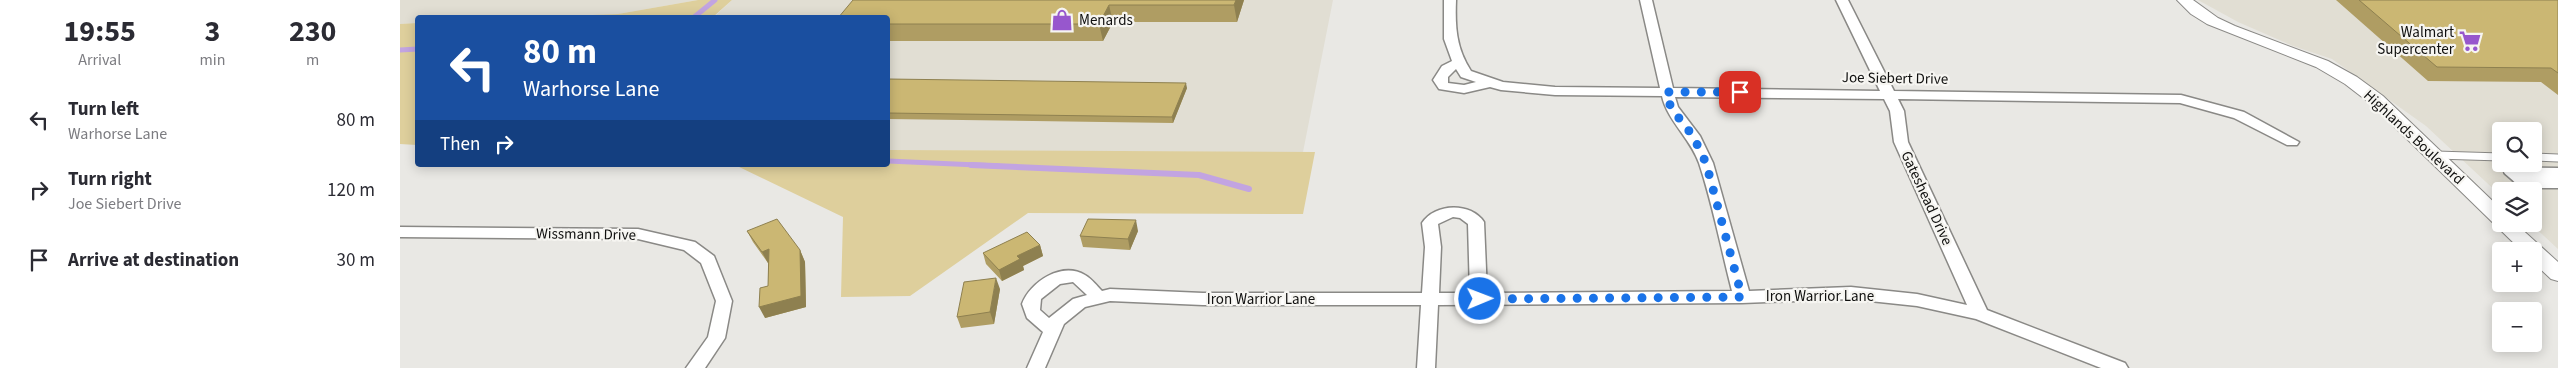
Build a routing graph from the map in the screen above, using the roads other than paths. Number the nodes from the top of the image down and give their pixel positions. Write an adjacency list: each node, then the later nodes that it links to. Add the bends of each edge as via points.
1 (1450, 0): 5 (street, via 1449,37)
2 (1646, 0): 7 (street)
3 (1842, 0): 8 (street, Gateshead Drive)
4 (2184, 0): 10 (street, Highlands Boulevard, via 2220,24 2324,65 2354,82)
5 (1458, 62): 6 (street, Joe Siebert Drive, via 1466,74); 6 (street, Joe Siebert Drive, via 1442,74 1440,80 1444,86 1464,89)
6 (1489, 83): 7 (street, Joe Siebert Drive, via 1528,90)
7 (1666, 92): 8 (street, Joe Siebert Drive); 25 (street, via 1671,108 1693,136 1706,163)
8 (1888, 94): 9 (street, Joe Siebert Drive, via 2180,99 2239,115); 28 (street, Gateshead Drive, via 1897,111 1901,142)
9 (2292, 142)
10 (2434, 155): 11 (lane); 20 (street, Highlands Boulevard)
11 (2492, 156)
12 (2542, 157): 13 (lane)
13 (2558, 158)
14 (2558, 172): 15 (lane, via 2508,172)
15 (2515, 177): 16 (lane); 17 (lane)
16 (2558, 177)
17 (2520, 182)
18 (2542, 184): 19 (lane)
19 (2558, 184)
20 (2492, 211)
21 (400, 232): 30 (street, Wissmann Drive, via 638,234 689,246 708,260 724,301 716,338)
22 (2513, 232): 23 (street)
23 (2558, 274)
24 (1096, 297): 26 (street, Iron Warrior Lane); 29 (street, via 1068,310); 29 (street, via 1078,278 1065,276 1049,282 1031,303 1032,312)
25 (1742, 297): 27 (street, Iron Warrior Lane); 28 (street, Iron Warrior Lane, via 1851,293 1917,300)
26 (1429, 299): 27 (street, Iron Warrior Lane); 27 (street, via 1433,247 1430,223 1448,212 1466,214 1476,222); 32 (street)
27 (1480, 299)
28 (1980, 314): 33 (street, Iron Warrior Lane)
29 (1052, 330): 31 (street)
30 (695, 368)
31 (1036, 368)
32 (1426, 368)
33 (2120, 368)

